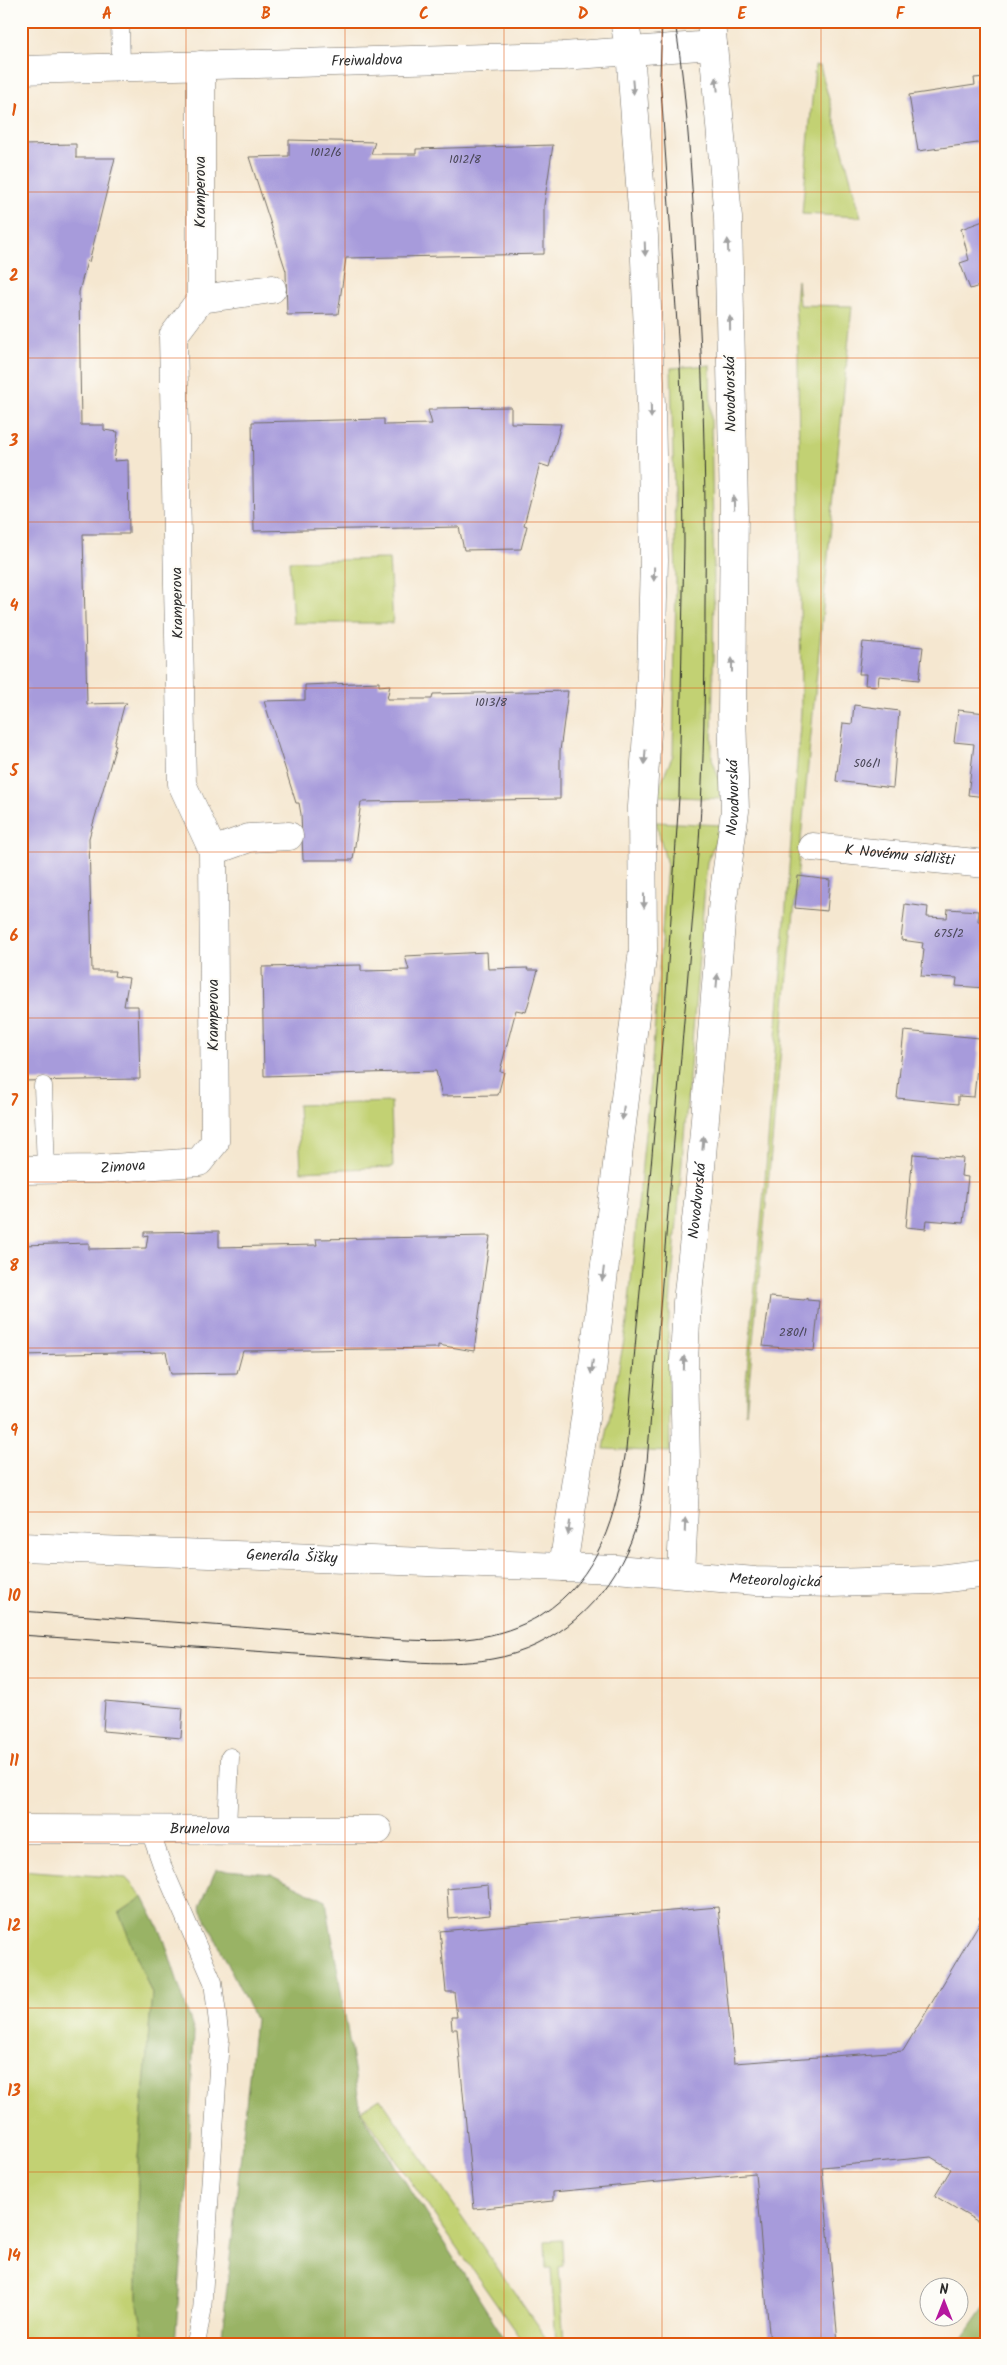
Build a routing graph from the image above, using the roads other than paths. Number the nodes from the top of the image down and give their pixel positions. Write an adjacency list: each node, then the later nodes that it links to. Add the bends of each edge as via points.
1 (120, 21): 6 (lane)
2 (624, 21): 4 (main road)
3 (712, 33): 4 (main road, Freiwaldova); 20 (main road, Novodvorská, one-way to 3, via 686,1463 684,1361 687,1302 723,899 735,811 732,714 734,509 728,218)
4 (630, 51): 5 (main road, Freiwaldova, via 563,56); 18 (main road, one-way to 18, via 644,236 654,560 651,674 642,807 643,950 592,1370)
5 (201, 66): 6 (main road, Freiwaldova); 9 (main road, Kramperova)
6 (121, 67): 7 (main road, Freiwaldova)
7 (21, 70)
8 (272, 289): 9 (main road)
9 (201, 299): 12 (main road, Kramperova, via 173,336 182,784)
10 (289, 836): 12 (main road, via 249,838)
11 (812, 847): 13 (main road, K Novému sídlišti)
12 (213, 851): 15 (main road, Kramperova)
13 (986, 864)
14 (43, 1086): 16 (lane)
15 (215, 1142): 16 (main road, Zimova, via 199,1162 99,1169)
16 (34, 1169)
17 (21, 1547): 18 (main road, Generála Šišky)
18 (563, 1567): 20 (main road, Meteorologická)
19 (986, 1573): 20 (main road, Meteorologická, via 931,1580 832,1583 756,1581)
20 (681, 1574)
21 (230, 1757): 24 (lane)
22 (149, 1828): 23 (main road, Brunelova); 24 (main road, Brunelova); 26 (lane, via 213,1982 220,2040 202,2312)
23 (21, 1829)
24 (228, 1829): 25 (main road, Brunelova)
25 (378, 1830)
26 (196, 2344)

